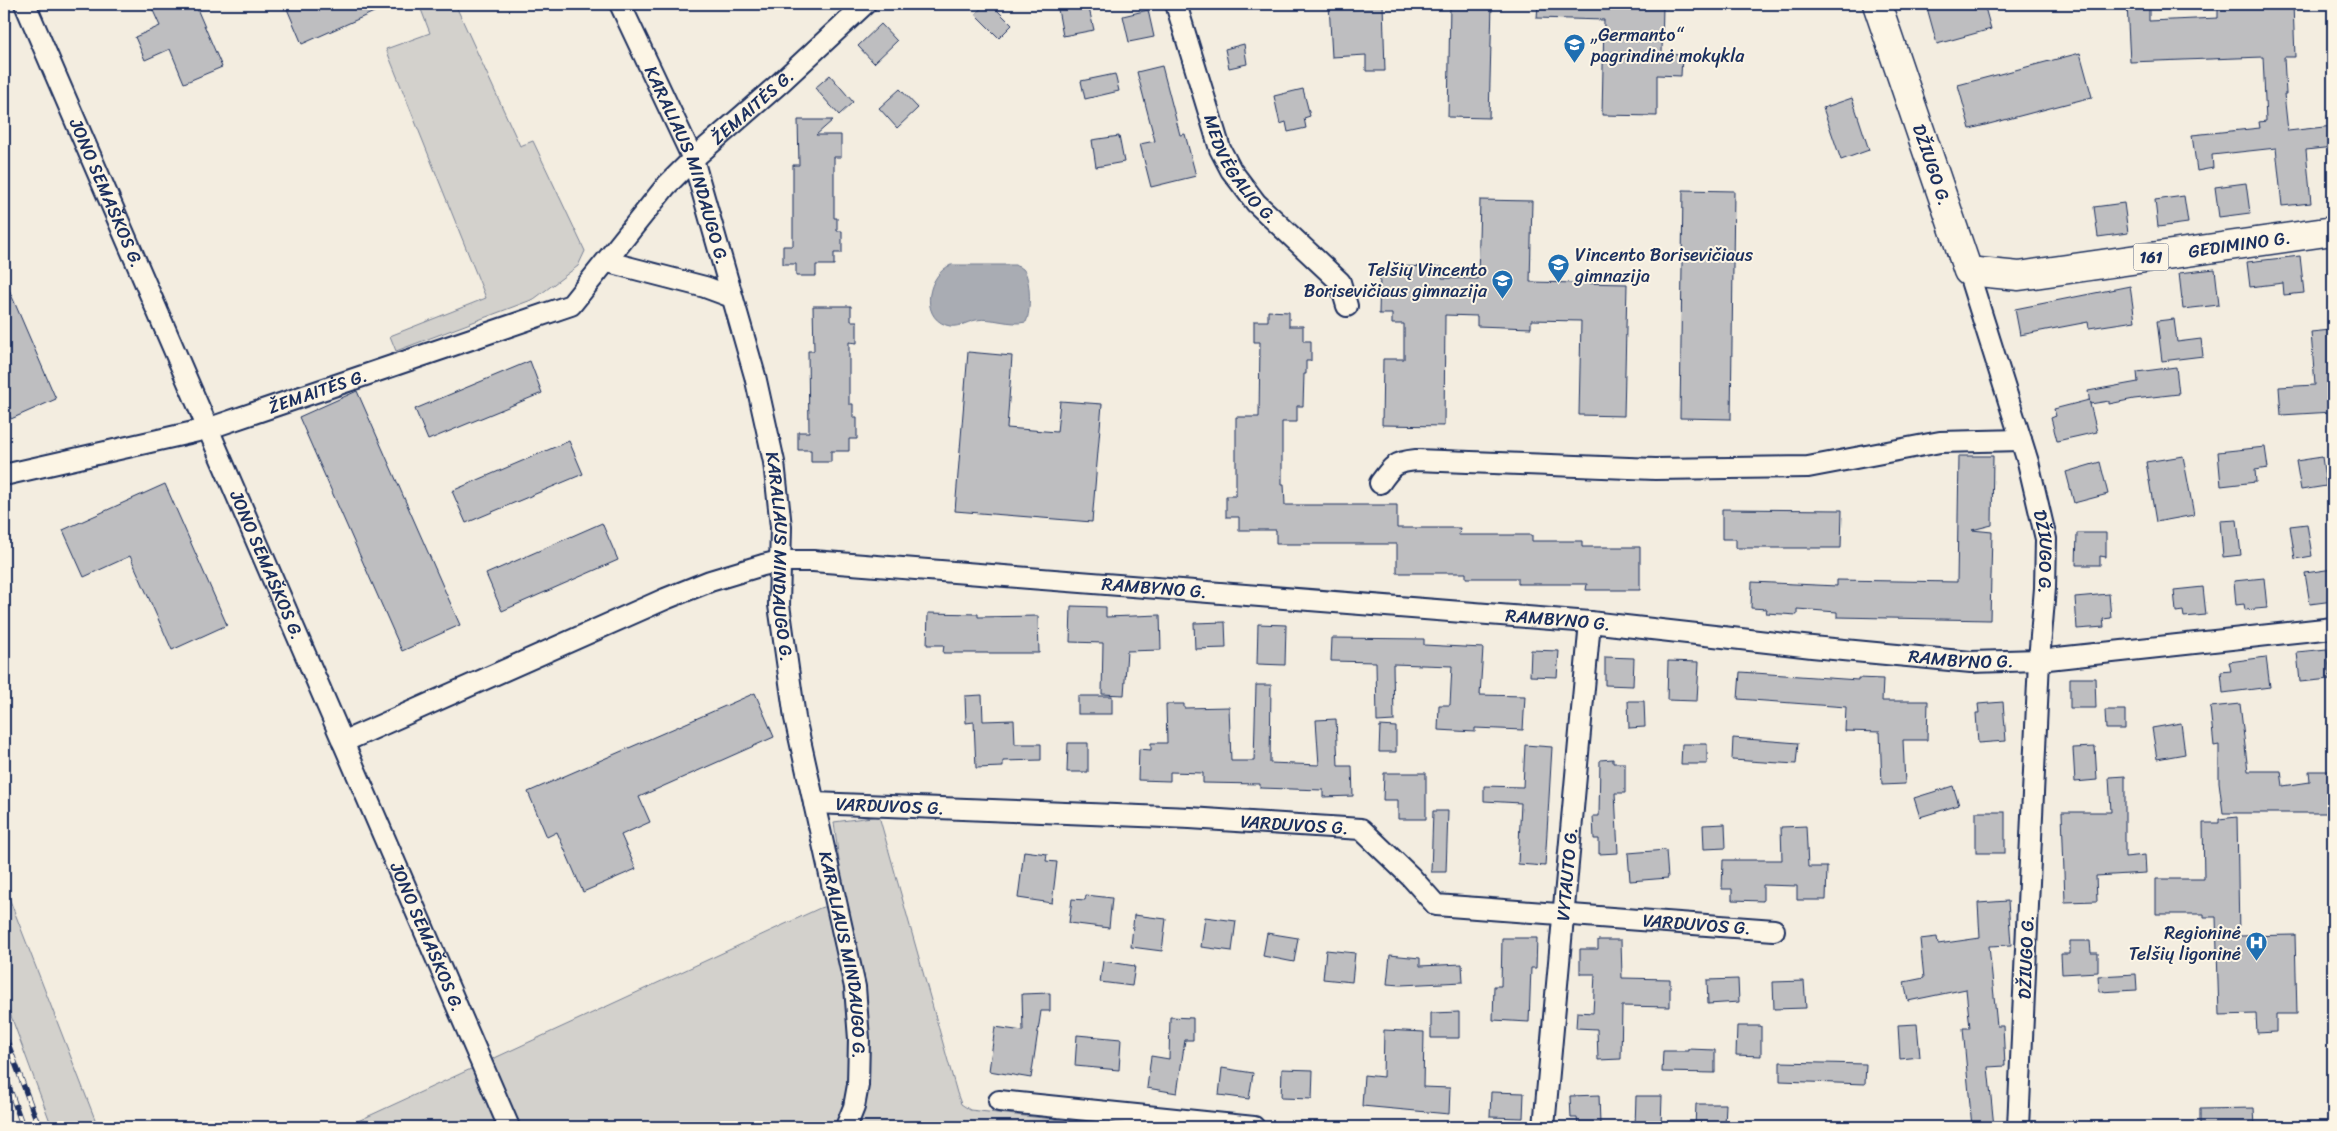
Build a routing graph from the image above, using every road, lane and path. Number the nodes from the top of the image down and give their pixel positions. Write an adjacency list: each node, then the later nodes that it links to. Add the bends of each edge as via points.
1 (25, 4): 12 (street, JONO SEMAŠKOS G.)
2 (620, 4): 6 (street, KARALIAUS MINDAUGO G.)
3 (865, 4): 6 (street, ŽEMAITĖS G.)
4 (1176, 4): 11 (street, MEDVĖGALIO G., via 1220,149 1231,170 1256,203 1340,282)
5 (1877, 4): 9 (main road, DŽIUGO G.)
6 (693, 159): 8 (street, ŽEMAITĖS G., via 666,186); 10 (street, KARALIAUS MINDAUGO G.)
7 (2333, 231): 9 (main road, GEDIMINO G. / 161, via 2019,276)
8 (608, 262): 10 (street, via 705,287); 12 (street, ŽEMAITĖS G., via 571,305)
9 (1968, 271): 13 (street, DŽIUGO G.)
10 (732, 298): 16 (street, KARALIAUS MINDAUGO G., via 755,376 774,462 781,528)
11 (1347, 306)
12 (207, 429): 14 (street, ŽEMAITĖS G.); 20 (street, JONO SEMAŠKOS G.)
13 (2021, 440): 15 (street, via 1940,442 1808,467 1655,469 1400,461); 19 (street, DŽIUGO G., via 2046,539)
14 (4, 475)
15 (1380, 483)
16 (780, 561): 17 (street, RAMBYNO G., via 930,569); 20 (street, RAMBYNO G., via 710,581 665,599); 21 (street, KARALIAUS MINDAUGO G., via 779,605 795,718)
17 (1590, 622): 19 (street, RAMBYNO G., via 1971,662); 22 (street, VYTAUTO G.)
18 (2333, 628): 19 (street, RAMBYNO G.)
19 (2039, 660): 30 (street, DŽIUGO G.)
20 (343, 742): 26 (street, JONO SEMAŠKOS G.)
21 (814, 803): 22 (street, VARDUVOS G., via 1190,818 1361,829 1412,877 1436,905); 27 (street, KARALIAUS MINDAUGO G., via 854,987 860,1038 858,1085)
22 (1562, 915): 23 (street, VARDUVOS G.); 29 (street, VYTAUTO G.)
23 (1774, 930)
24 (999, 1101): 25 (street)
25 (1139, 1122): 28 (street)
26 (509, 1127)
27 (846, 1127)
28 (1254, 1127)
29 (1544, 1127)
30 (2018, 1127)

